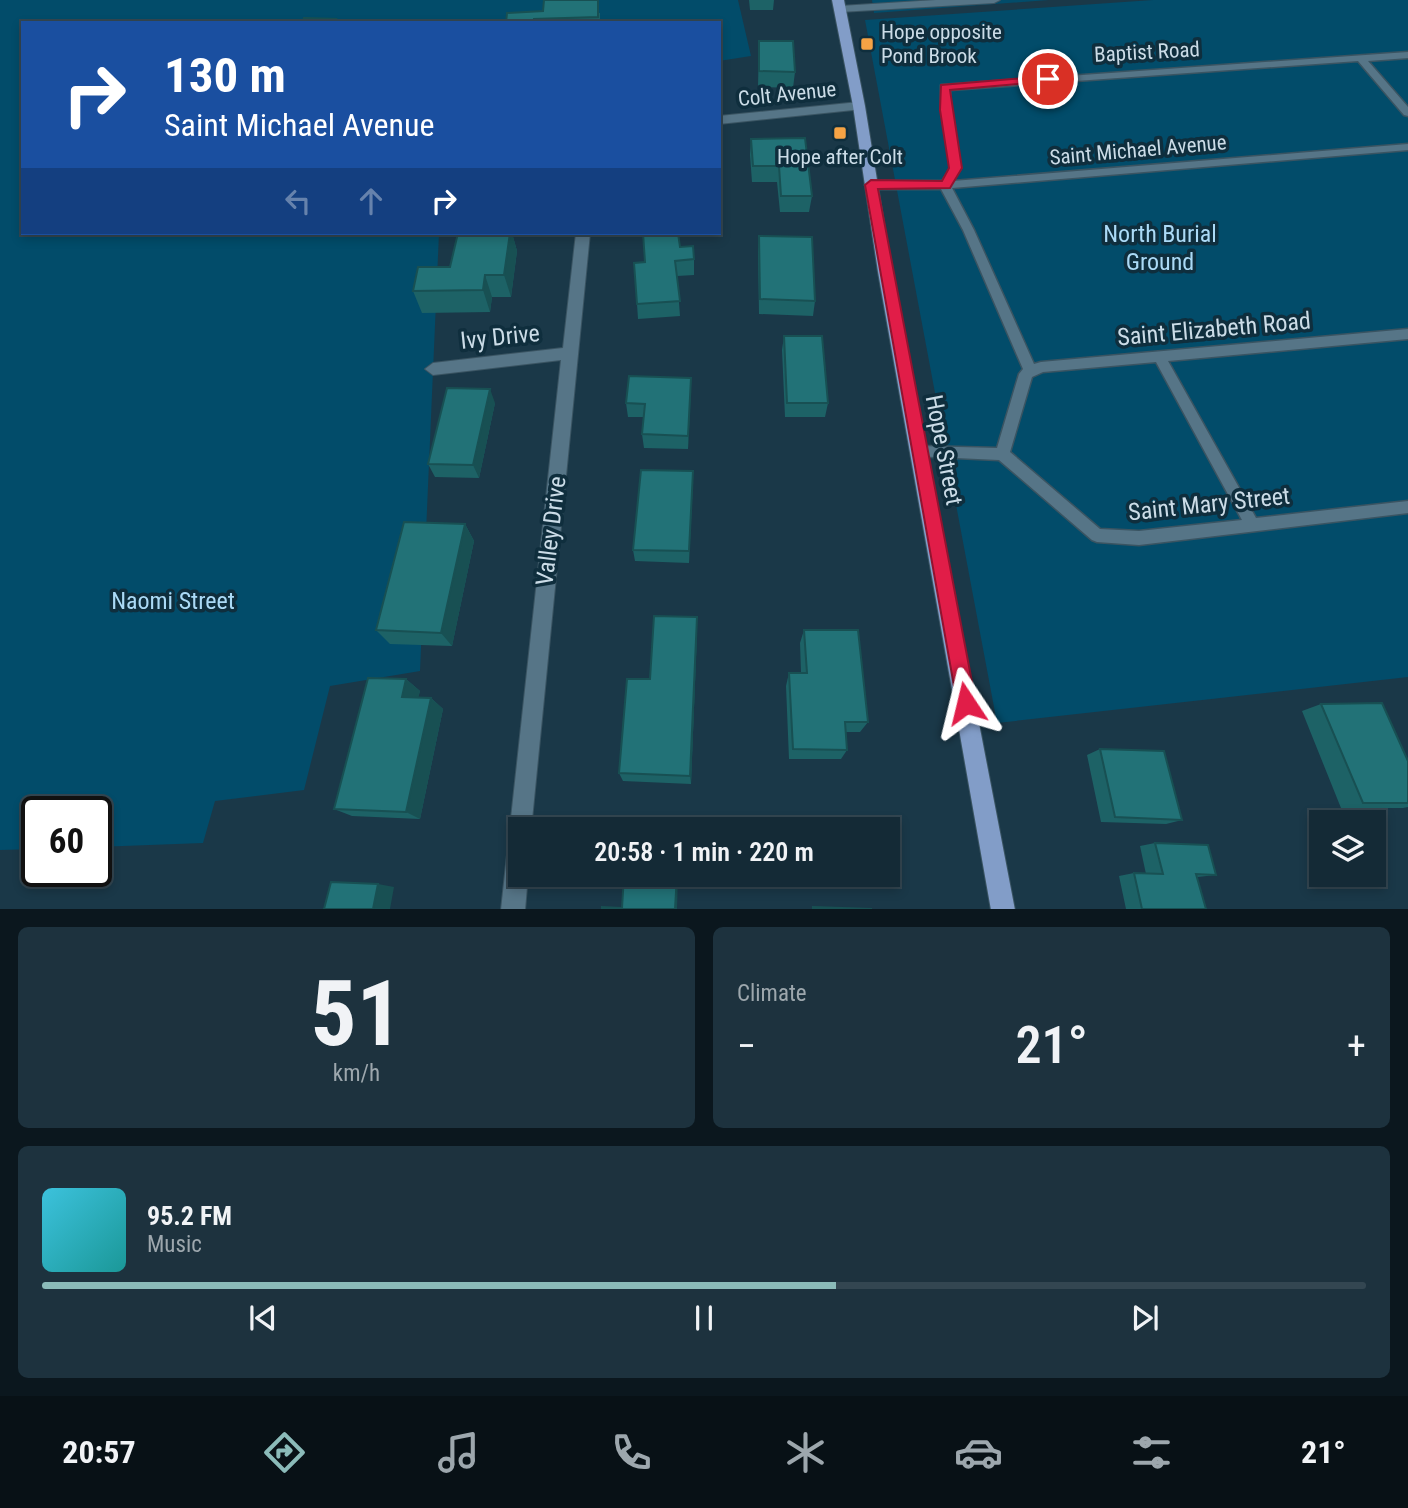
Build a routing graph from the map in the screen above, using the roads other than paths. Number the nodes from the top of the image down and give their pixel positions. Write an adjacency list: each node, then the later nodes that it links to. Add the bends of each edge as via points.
1 (994, 0): 2 (street)
2 (839, 4): 5 (main road, Hope Street)
3 (1408, 55): 4 (lane, Baptist Road)
4 (1360, 58): 6 (lane); 10 (lane, Baptist Road, via 945,87 956,168)
5 (859, 106): 7 (street, Colt Avenue); 9 (main road, Hope Street)
6 (1408, 113)
7 (721, 120)
8 (1408, 147): 10 (lane, Saint Michael Avenue)
9 (871, 185): 10 (lane, Saint Michael Avenue); 17 (main road, Hope Street)
10 (945, 185): 16 (lane, via 961,212)
11 (583, 235): 13 (street, Valley Drive)
12 (1408, 334): 14 (lane, Saint Elizabeth Road)
13 (572, 353): 15 (street, Ivy Drive); 21 (street, Valley Drive)
14 (1159, 356): 16 (lane, Saint Elizabeth Road, via 1041,367); 20 (lane)
15 (433, 369)
16 (1028, 373): 18 (lane)
17 (919, 452): 18 (lane); 24 (main road, Hope Street)
18 (1002, 454): 20 (lane, Saint Mary Street, via 1097,535 1139,538)
19 (1408, 507): 20 (lane, Saint Mary Street)
20 (1252, 524)
21 (521, 817)
22 (515, 887): 23 (street, Valley Drive)
23 (513, 909)
24 (1003, 909)

